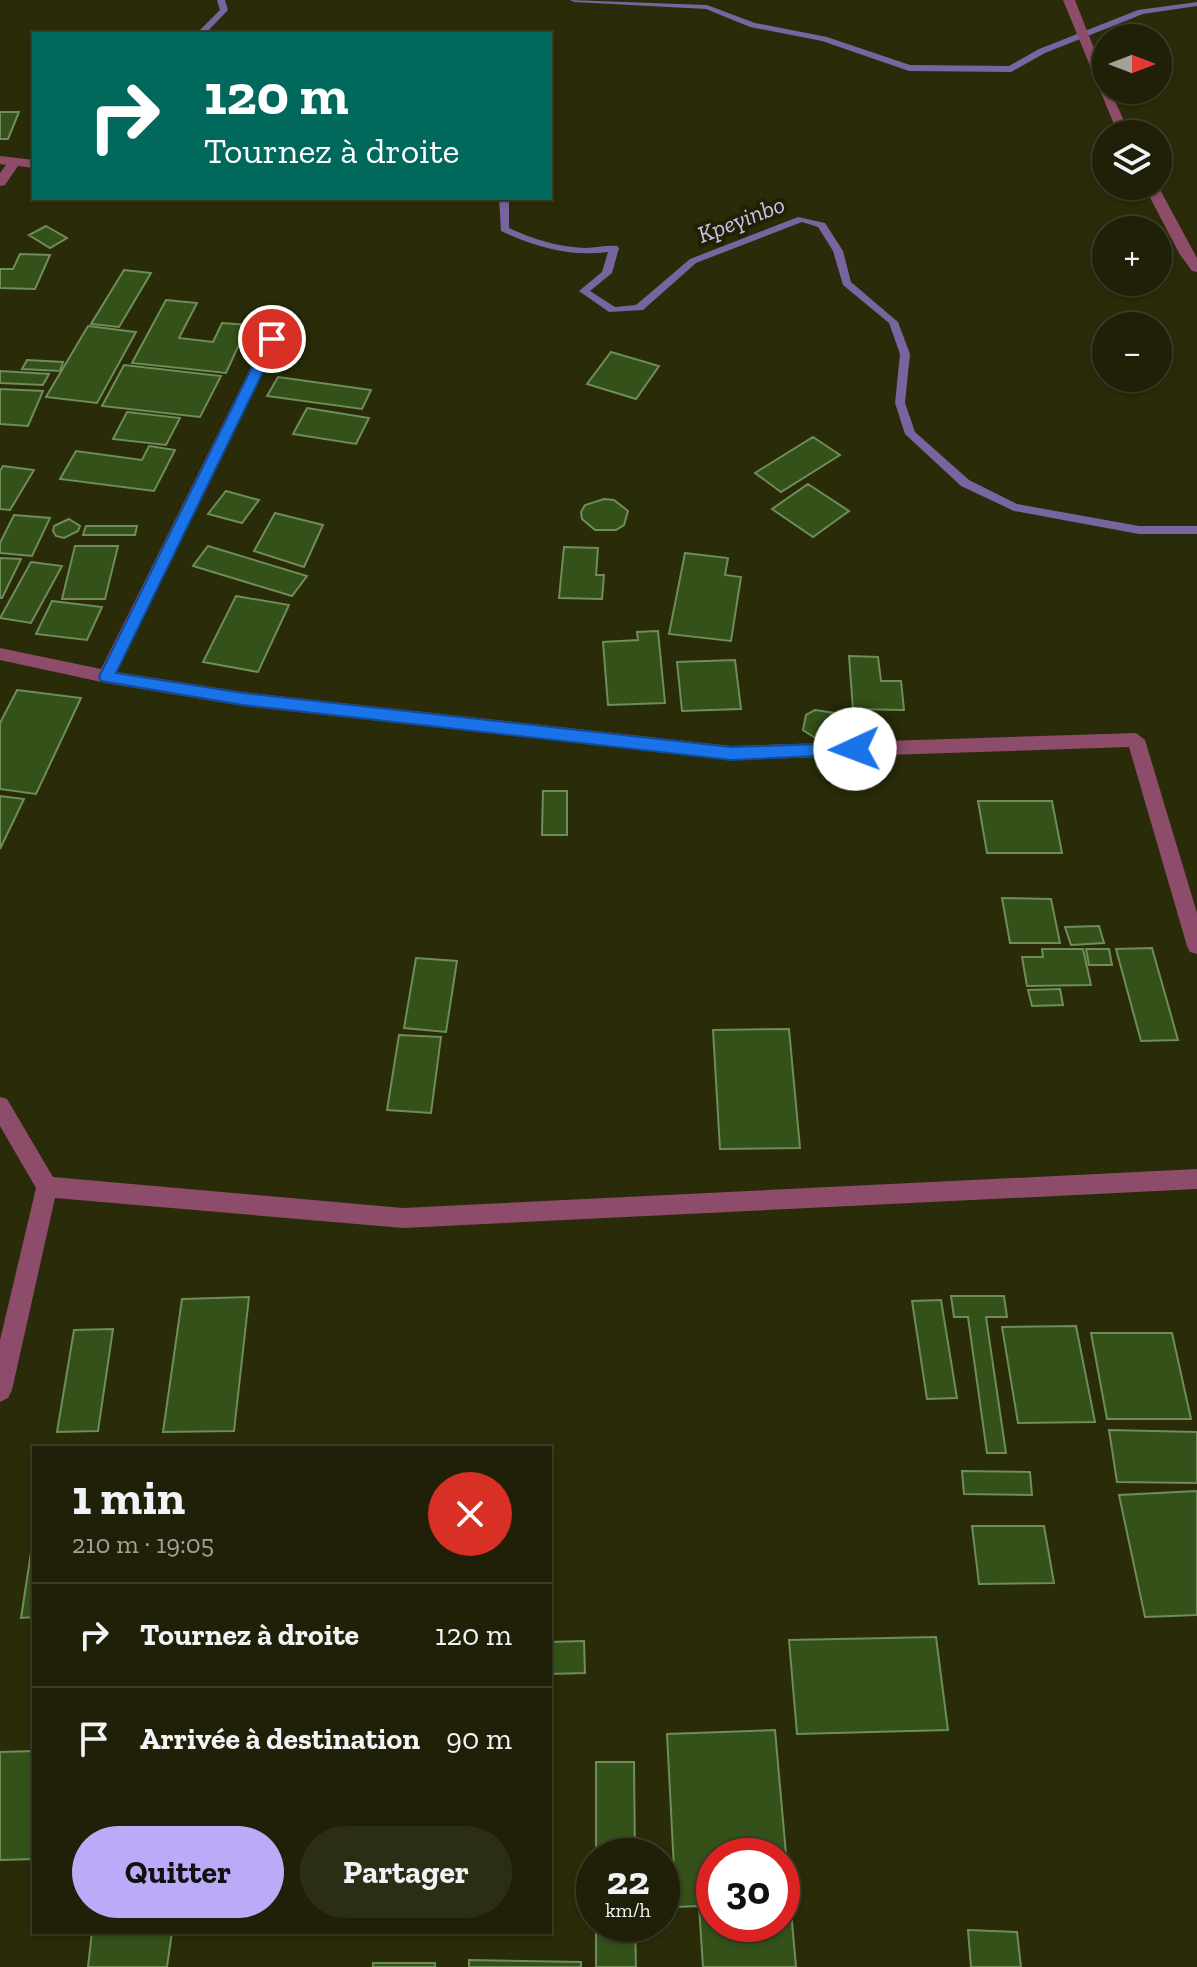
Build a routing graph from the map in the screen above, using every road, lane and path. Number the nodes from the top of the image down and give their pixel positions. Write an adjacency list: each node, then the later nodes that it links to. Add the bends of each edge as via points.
1 (1069, 0): 2 (street)
2 (1117, 120)
3 (7, 161): 4 (street); 5 (street)
4 (32, 164)
5 (0, 182)
6 (1159, 200): 7 (street)
7 (1197, 268)
8 (272, 339): 10 (street)
9 (0, 654): 10 (street)
10 (106, 677): 11 (street, via 243,699 731,753 1136,740)
11 (1197, 946)
12 (0, 1106): 14 (street)
13 (1197, 1179): 14 (street, via 403,1218)
14 (47, 1187): 15 (street)
15 (0, 1390)

